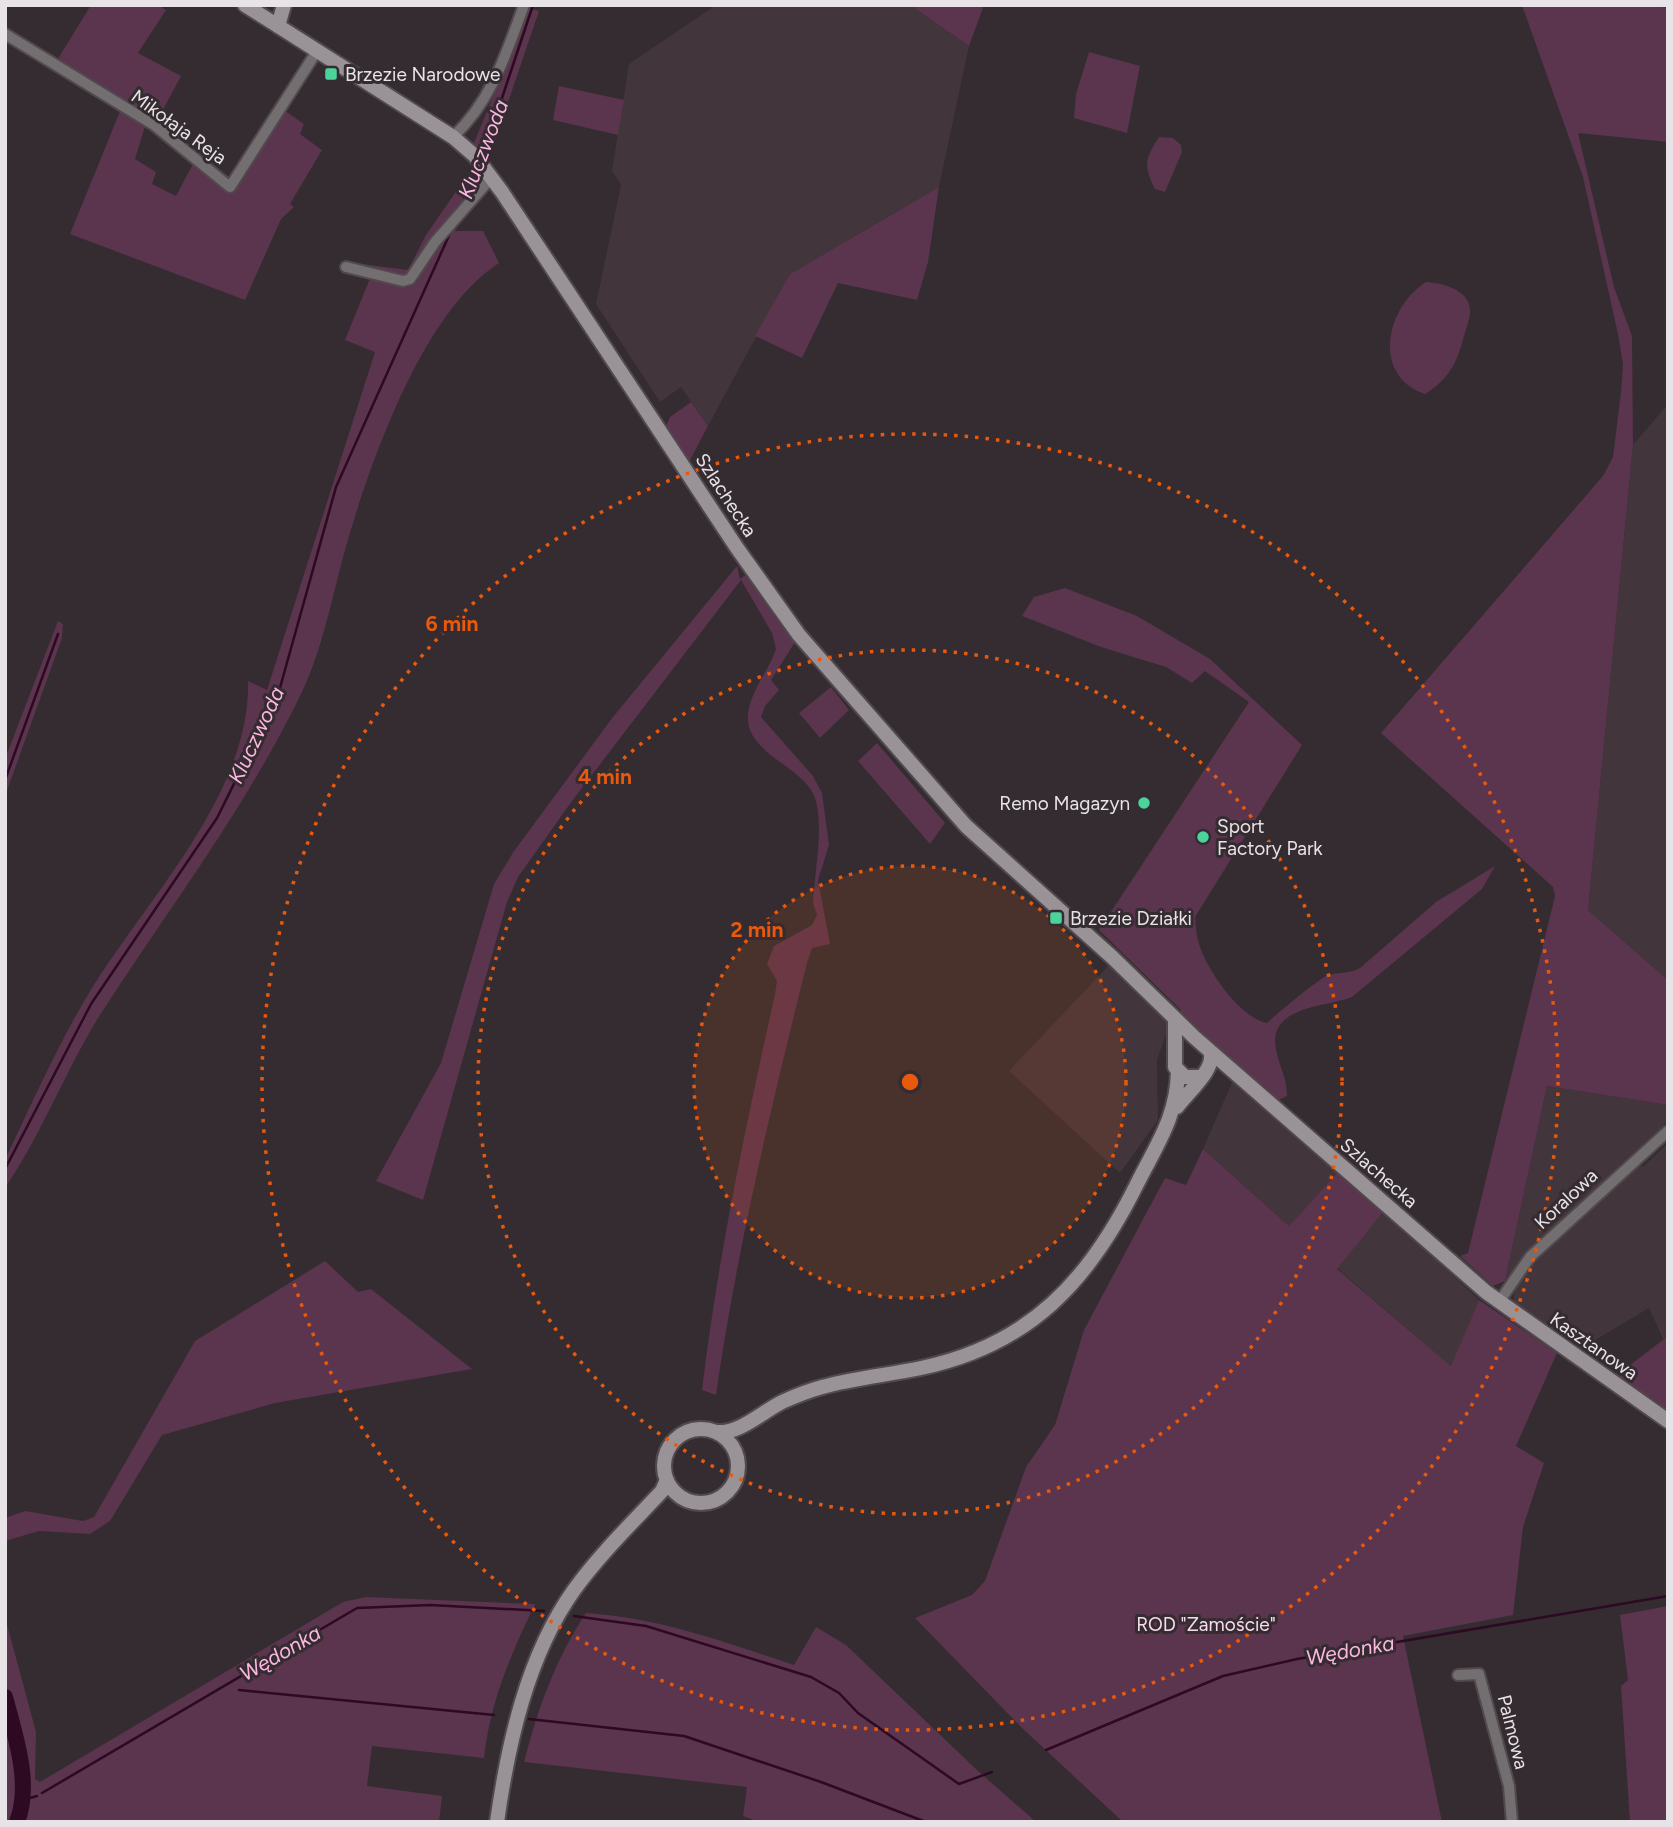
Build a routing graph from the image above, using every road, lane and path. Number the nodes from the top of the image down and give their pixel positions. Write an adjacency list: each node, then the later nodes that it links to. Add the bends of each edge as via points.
1 (245, 5): 4 (street, Szlachecka)
2 (284, 5): 4 (street)
3 (524, 5): 7 (street, via 486,99)
4 (278, 26): 6 (street, Szlachecka)
5 (5, 34): 6 (street, Mikołaja Reja, via 154,125 230,187)
6 (317, 51): 7 (street, Szlachecka)
7 (453, 136): 8 (street, Szlachecka)
8 (490, 175): 9 (street, via 410,279); 10 (street, Szlachecka, via 799,635 966,826)
9 (346, 267)
10 (1175, 1020): 11 (street, Szlachecka); 12 (street)
11 (1206, 1047): 12 (street, via 1188,1042); 14 (street, Szlachecka); 15 (street, via 1212,1065)
12 (1175, 1051): 13 (street)
13 (1178, 1071): 15 (street, via 1190,1078); 16 (street)
14 (1234, 1072): 15 (street); 18 (street, Szlachecka)
15 (1203, 1075): 16 (street)
16 (1174, 1111): 19 (street, via 1123,1214 1066,1294 1042,1315 982,1349 922,1368 823,1387 782,1402)
17 (1668, 1131): 18 (street, Koralowa, via 1530,1257)
18 (1499, 1302): 20 (street, Kasztanowa)
19 (752, 1421): 21 (street); 22 (street, via 738,1438)
20 (1668, 1422)
21 (716, 1433): 22 (street, via 728,1440); 23 (street, via 696,1430 677,1438 665,1457)
22 (737, 1458): 24 (street, via 736,1478 724,1495 703,1503)
23 (667, 1480): 24 (street); 25 (street)
24 (681, 1497): 25 (street)
25 (643, 1512): 27 (street, via 573,1591 548,1635 515,1726)
26 (1458, 1675): 28 (street, Palmowa, via 1479,1674 1508,1786)
27 (497, 1822)
28 (1512, 1822)

